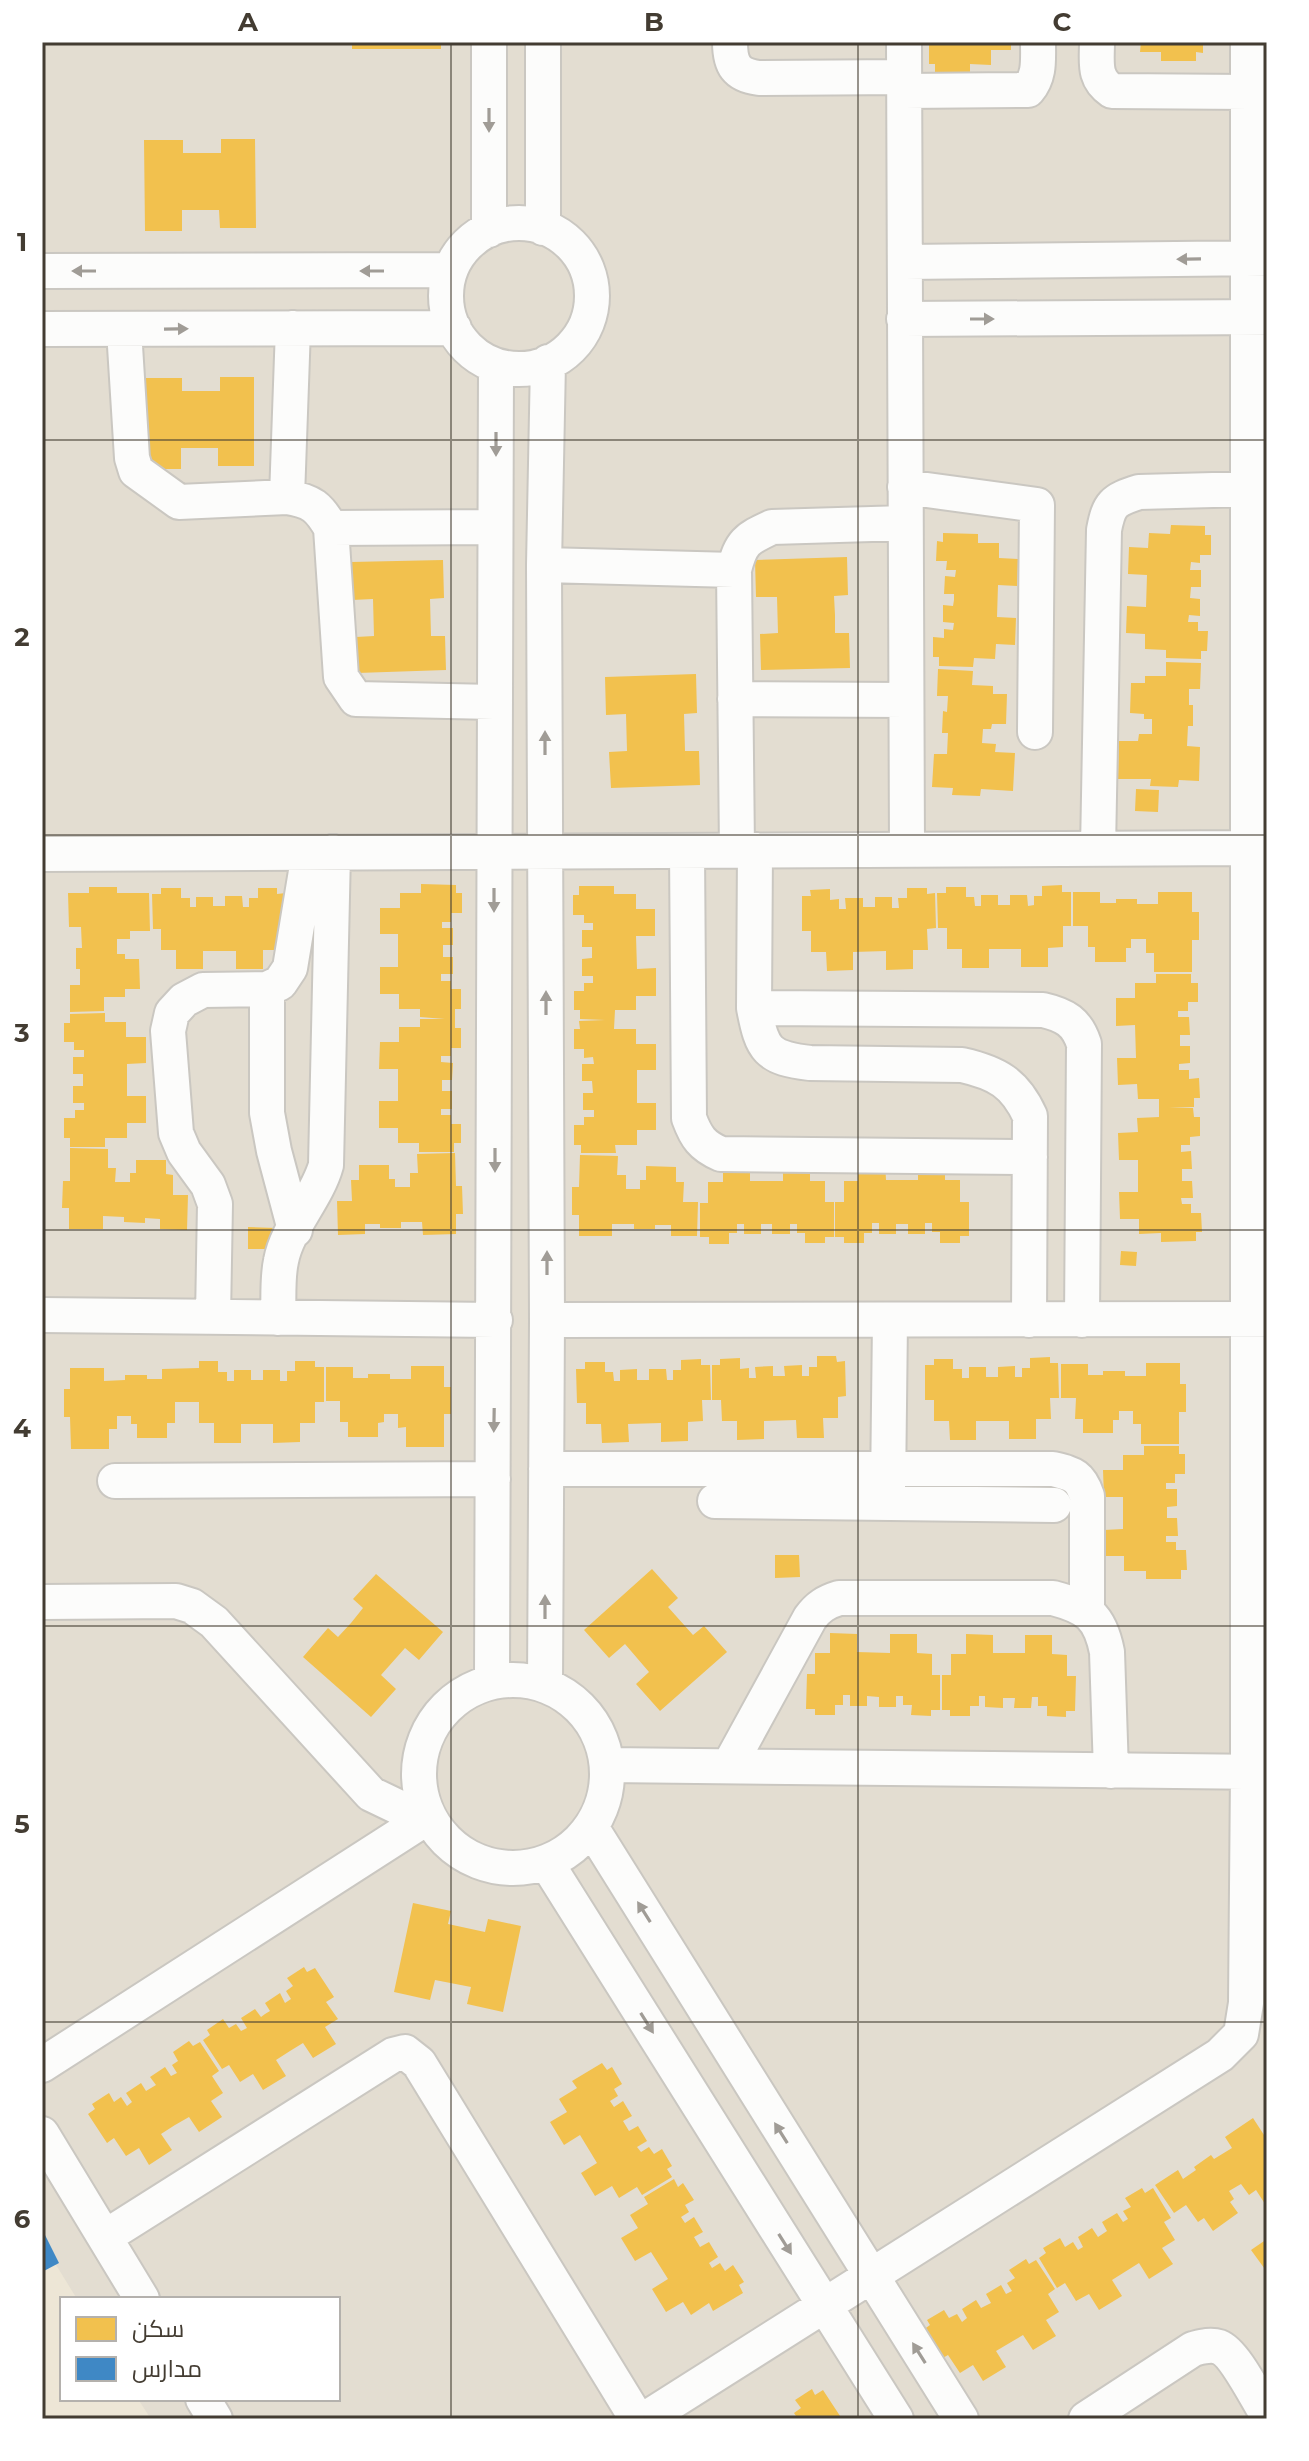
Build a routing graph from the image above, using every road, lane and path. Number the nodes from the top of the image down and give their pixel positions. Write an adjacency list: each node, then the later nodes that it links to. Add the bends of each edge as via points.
1 (489, 42): 11 (street, one-way to 11)
2 (543, 42): 10 (street)
3 (730, 42): 8 (street, via 735,70 747,76)
4 (904, 42): 8 (street)
5 (1038, 42): 8 (street, via 1038,70 1028,90)
6 (1097, 42): 9 (street, via 1098,73 1112,91)
7 (1248, 42): 9 (street)
8 (904, 84): 13 (street)
9 (1249, 92): 12 (street)
10 (543, 228): 11 (street, via 506,224); 22 (street, via 576,249 588,271 592,296 579,339)
11 (489, 230): 14 (street, via 463,248)
12 (1258, 258): 13 (street, one-way to 13); 16 (street)
13 (905, 262): 17 (street)
14 (450, 270): 15 (street, one-way to 15); 19 (street, via 446,295)
15 (42, 271)
16 (1258, 317): 17 (street, one-way to 16); 25 (street)
17 (904, 319): 24 (street)
18 (293, 328): 19 (street); 21 (street, one-way to 18); 26 (street)
19 (454, 328): 23 (street, via 475,355)
20 (42, 329): 21 (street)
21 (124, 330): 26 (street, via 136,471 179,502)
22 (548, 362): 23 (street, via 519,369); 30 (street)
23 (496, 366): 28 (street, one-way to 28)
24 (905, 487): 27 (street); 35 (street, via 1037,505)
25 (1250, 489): 36 (street); 37 (street, via 1139,492 1108,509)
26 (287, 497): 29 (street, via 305,499 321,510)
27 (905, 523): 31 (street, via 772,527 739,549); 33 (street)
28 (495, 527): 29 (street); 34 (street)
29 (331, 528): 34 (street, via 341,677 356,699)
30 (544, 565): 31 (street); 40 (street, one-way to 30)
31 (734, 570): 32 (street)
32 (735, 699): 33 (street); 38 (street)
33 (906, 700): 39 (street)
34 (494, 702): 42 (street)
35 (1035, 732)
36 (1255, 837): 37 (street); 52 (street)
37 (1098, 849): 39 (street)
38 (746, 850): 39 (street); 41 (street); 46 (street)
39 (907, 850)
40 (546, 851): 41 (street); 42 (street); 54 (street, one-way to 40)
41 (687, 851): 47 (street, via 689,1118 706,1148 721,1154)
42 (494, 852): 43 (street); 53 (street, one-way to 53)
43 (321, 853): 44 (street); 45 (street, via 290,968 280,983); 48 (street, via 326,1165 321,1185)
44 (42, 854)
45 (267, 989): 48 (street, via 267,1113); 50 (street, via 203,990 172,1013 168,1031 176,1133 215,1204)
46 (754, 1008): 47 (street, via 768,1051 787,1060 985,1070 1020,1095 1030,1116); 56 (street, via 1043,1010 1071,1020 1084,1044)
47 (1030, 1157): 55 (street)
48 (295, 1230): 51 (street, via 281,1259)
49 (42, 1315): 50 (street)
50 (213, 1317): 51 (street)
51 (278, 1318): 53 (street)
52 (1257, 1319): 56 (street); 71 (street)
53 (495, 1320): 59 (street, one-way to 59)
54 (547, 1320): 57 (street); 58 (street)
55 (1029, 1320): 56 (street); 57 (street)
56 (1082, 1320)
57 (890, 1321): 61 (street)
58 (546, 1469): 61 (street); 67 (street, one-way to 58)
59 (493, 1479): 60 (street); 66 (street)
60 (115, 1481)
61 (888, 1485): 62 (street); 63 (street); 65 (street, via 1053,1469 1073,1474 1087,1496)
62 (715, 1501)
63 (1054, 1505)
64 (42, 1602): 72 (street, via 176,1601 192,1606 214,1622 371,1794)
65 (1087, 1611): 69 (street, via 1053,1598 827,1602 810,1618); 70 (street, via 1104,1635 1107,1652)
66 (492, 1681): 67 (street, via 519,1679); 72 (street, via 444,1709 427,1733 418,1760 419,1790)
67 (545, 1685): 68 (street, via 569,1697 588,1716)
68 (607, 1765): 69 (street); 73 (street, via 607,1789)
69 (729, 1766): 70 (street)
70 (1111, 1771): 71 (street)
71 (1258, 1772): 75 (street)
72 (428, 1817): 74 (street, via 444,1840 466,1857 492,1867); 77 (street)
73 (591, 1827): 74 (street, via 569,1851); 80 (street, one-way to 73)
74 (546, 1862): 82 (street, one-way to 82)
75 (1246, 2003): 76 (street); 80 (street, via 1241,2034 1220,2055)
76 (1267, 2037)
77 (42, 2065)
78 (42, 2134): 79 (street)
79 (105, 2237): 81 (street); 86 (street, via 405,2052 419,2063)
80 (870, 2277): 82 (street); 89 (street, one-way to 80)
81 (141, 2297)
82 (824, 2306): 87 (street); 88 (street)
83 (204, 2401): 85 (street)
84 (1267, 2414): 90 (street, via 1231,2356 1220,2347 1206,2346 1193,2349)
85 (215, 2419)
86 (637, 2419)
87 (645, 2419)
88 (896, 2419)
89 (961, 2419)
90 (1086, 2419)

